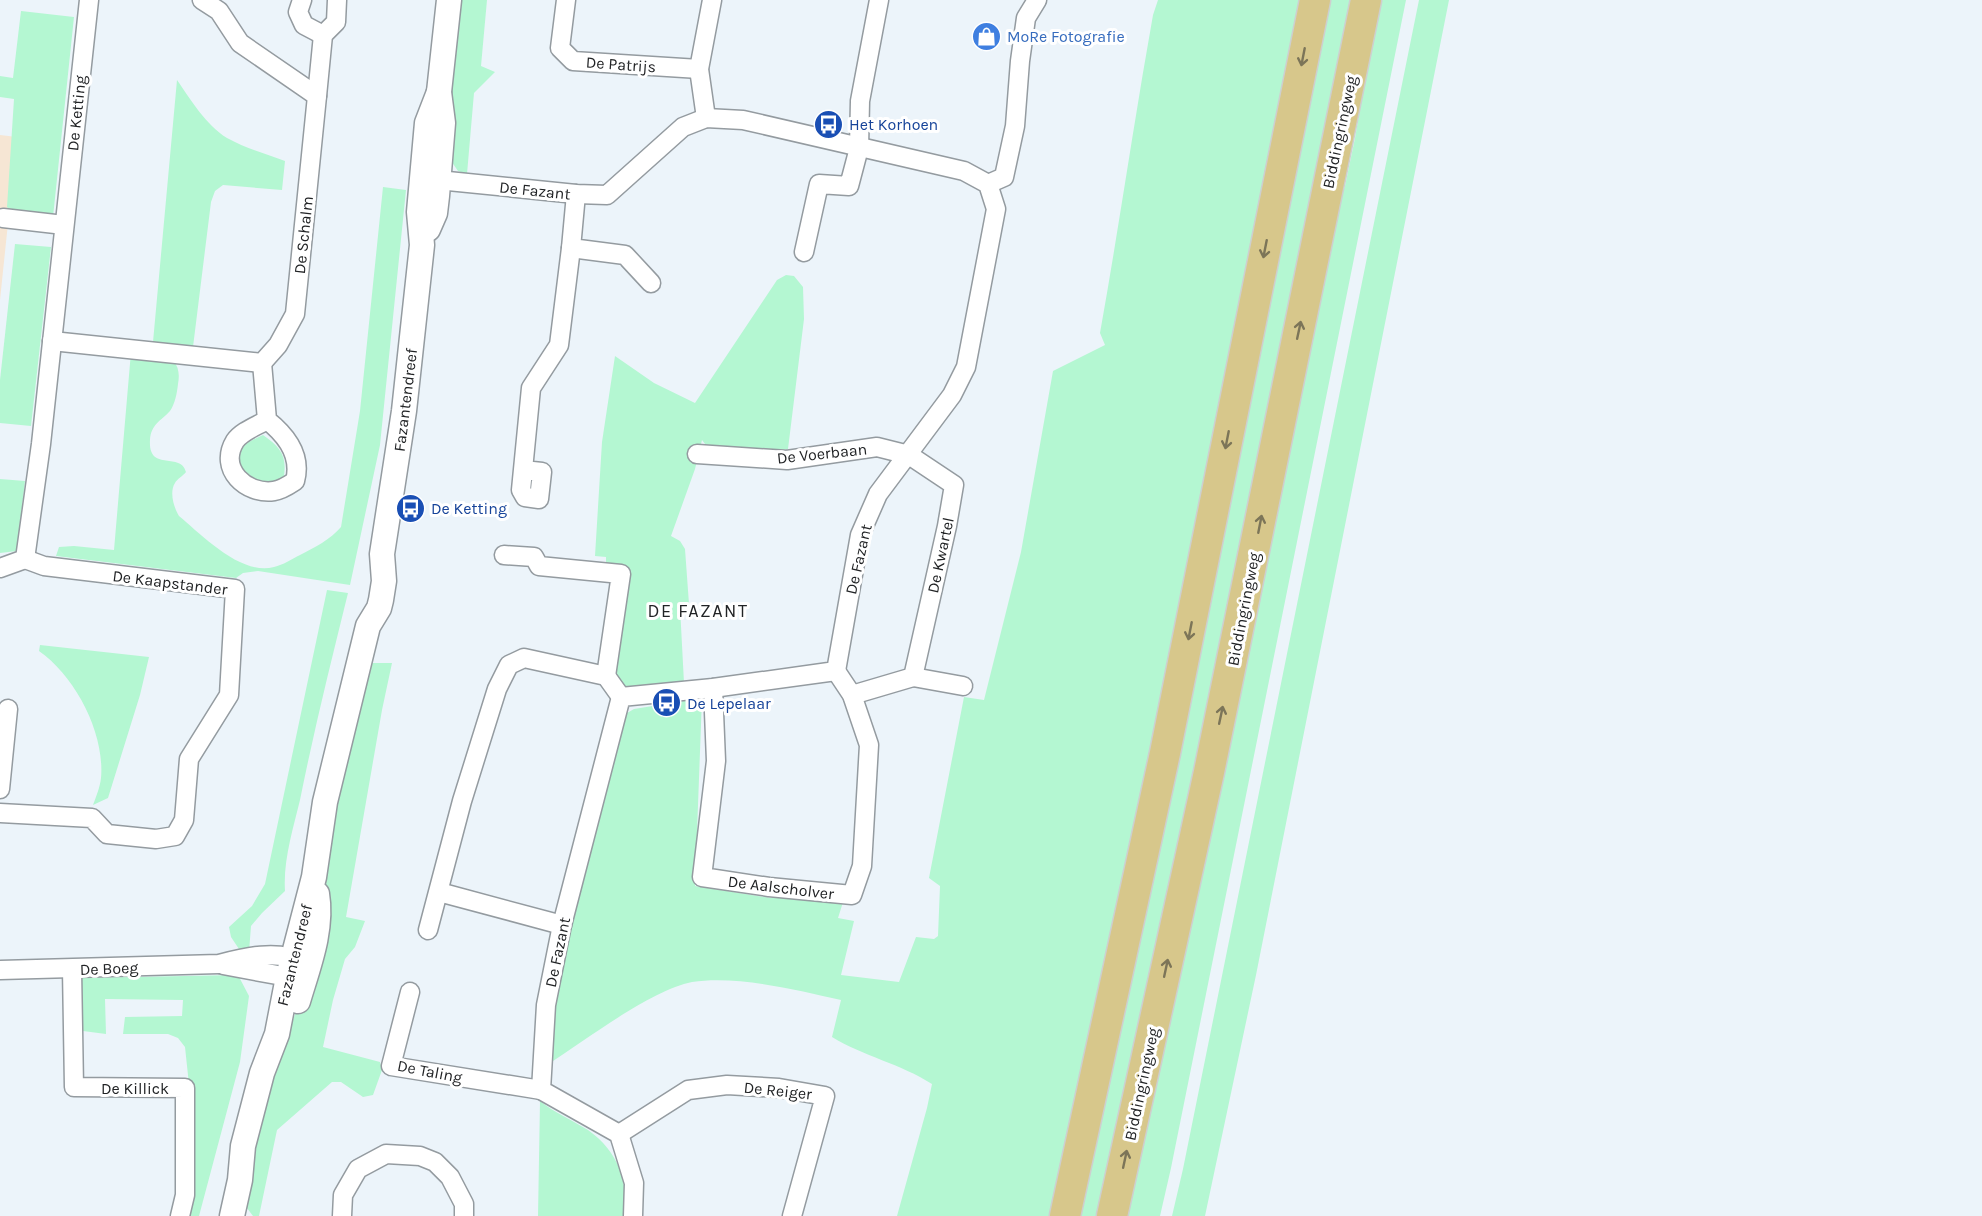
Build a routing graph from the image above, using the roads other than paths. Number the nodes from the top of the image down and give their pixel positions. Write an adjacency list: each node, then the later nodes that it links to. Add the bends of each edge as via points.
1 (88, 0): 21 (street, De Ketting)
2 (202, 0): 14 (street, via 219,11 240,43)
3 (302, 0): 12 (street, via 297,12 304,25)
4 (337, 0): 12 (street, De Schalm, via 336,22)
5 (449, 0): 17 (street, Fazantendreef, via 439,92 428,123)
6 (566, 0): 13 (street, De Patrijs, via 560,48 573,61)
7 (712, 0): 13 (street)
8 (879, 0): 16 (street, via 860,101)
9 (1038, 0): 18 (street, via 1026,18 1015,126 1004,177)
10 (1315, 0): 62 (main road, one-way to 62, via 1165,753)
11 (1366, 0): 63 (main road, Biddingringweg, one-way to 11, via 1212,761)
12 (323, 35): 14 (street, De Schalm)
13 (699, 69): 15 (street)
14 (317, 96): 26 (street, De Schalm, via 295,314 278,345)
15 (706, 118): 16 (street, De Fazant, via 743,120); 19 (street, De Fazant, via 683,127 607,195)
16 (859, 148): 18 (street, De Fazant, via 964,171); 23 (street, via 849,186 819,184)
17 (429, 182): 19 (street, De Fazant); 48 (street, Fazantendreef, via 419,212 422,245 404,411 382,554 381,600 368,626 325,802)
18 (988, 184): 29 (street, De Fazant, via 996,209 966,367 952,395)
19 (576, 194): 22 (street)
20 (3, 218): 21 (street)
21 (64, 225): 25 (street, De Ketting)
22 (571, 248): 24 (street, via 625,255); 30 (street, via 559,345 531,388)
23 (804, 252)
24 (651, 283)
25 (52, 341): 26 (street); 32 (street, De Ketting)
26 (262, 363): 27 (street)
27 (267, 420)
28 (697, 454): 29 (street, De Voerbaan, via 787,459 877,447)
29 (909, 455): 34 (street, De Fazant, via 878,494 860,535); 36 (street, De Kwartel, via 954,485)
30 (523, 470)
31 (504, 555): 35 (street, via 534,557 539,566 621,574)
32 (26, 559): 33 (street); 44 (street, De Kaapstander, via 44,566 235,589 229,695 189,759 184,820 175,836 156,839 107,834 92,818)
33 (0, 568)
34 (836, 671): 38 (street); 39 (street, De Aalscholver)
35 (606, 676): 40 (street); 45 (street, via 524,658 509,665 497,689 462,801)
36 (913, 677): 37 (street); 39 (street)
37 (963, 686)
38 (713, 688): 39 (street, De Aalscholver, via 716,761 702,877 852,895 862,866 869,746); 40 (street)
39 (852, 695)
40 (621, 697): 46 (street, De Fazant)
41 (8, 709): 42 (street)
42 (2, 747): 43 (street)
43 (0, 789)
44 (0, 813)
45 (439, 892): 46 (street); 47 (street)
46 (562, 925): 52 (street, De Fazant, via 546,1005)
47 (428, 930)
48 (296, 967): 49 (street, De Boeg, via 252,956 219,964); 54 (street, Fazantendreef, via 295,1011 277,1034 255,1096)
49 (72, 969): 50 (street, De Boeg); 55 (street, De Killick, via 74,1087 185,1088 185,1195)
50 (0, 970)
51 (410, 992): 52 (street, De Taling, via 391,1066)
52 (541, 1090): 53 (street)
53 (619, 1134): 60 (street, via 634,1184); 61 (street, De Reiger, via 688,1090 727,1085 825,1096)
54 (243, 1146): 56 (street, Fazantendreef); 57 (street, Fazantendreef)
55 (180, 1216)
56 (218, 1216)
57 (232, 1216)
58 (342, 1216): 59 (street, via 343,1195 357,1169 386,1154 420,1156 435,1162 450,1177 464,1204)
59 (464, 1216)
60 (633, 1216)
61 (792, 1216)
62 (1065, 1216)
63 (1112, 1216)

